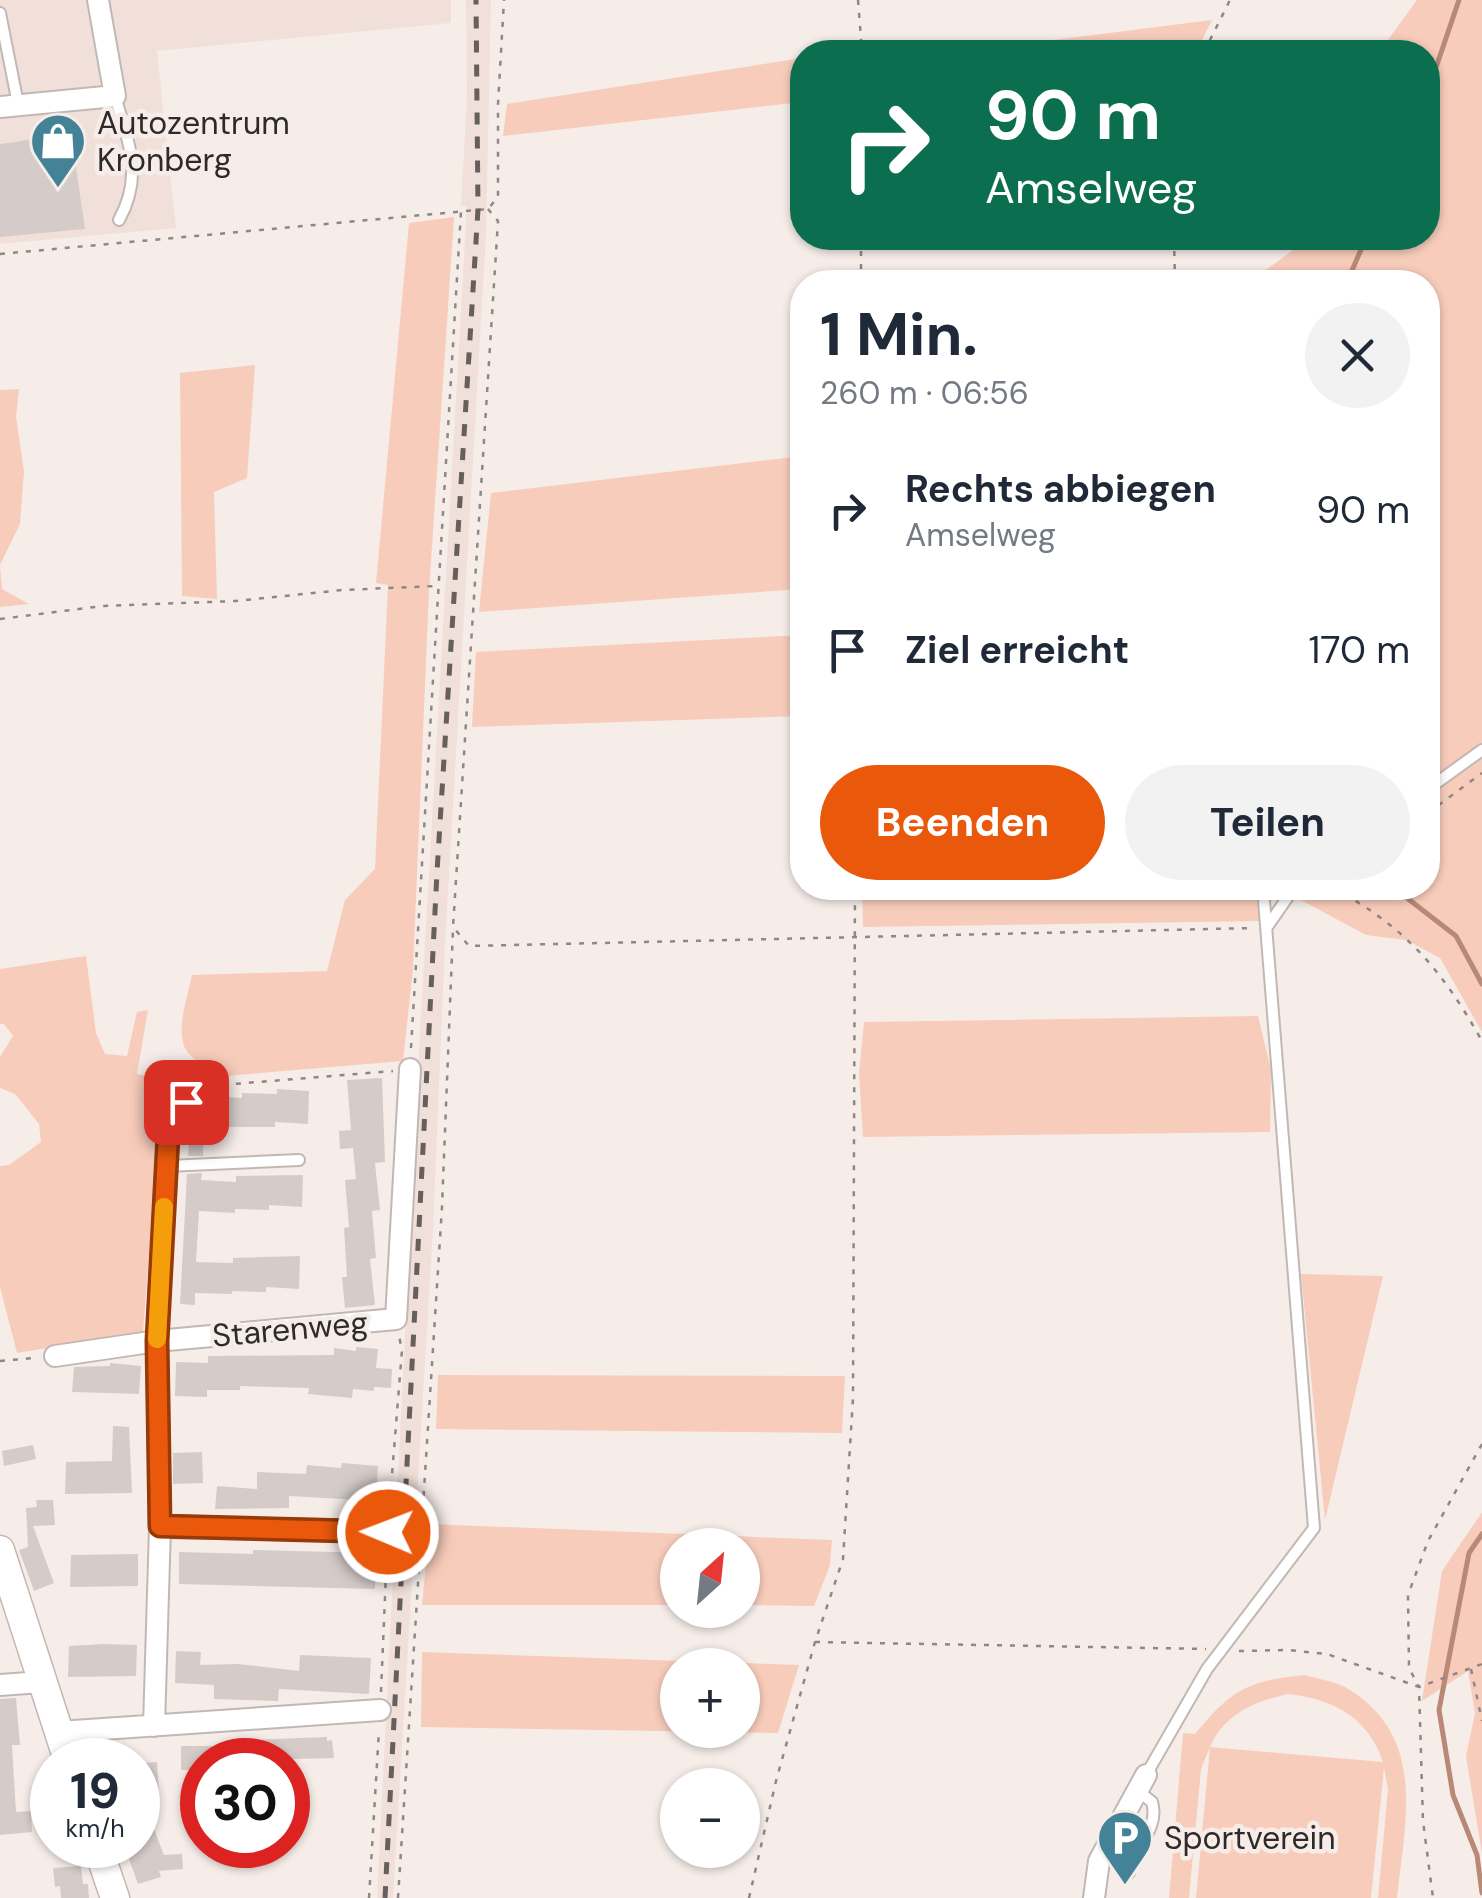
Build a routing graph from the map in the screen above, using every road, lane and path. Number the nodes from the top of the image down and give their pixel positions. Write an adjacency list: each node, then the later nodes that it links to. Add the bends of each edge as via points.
1 (98, 0): 8 (street)
2 (504, 0): 10 (path, via 498,197)
3 (858, 0): 6 (path)
4 (1230, 0): 7 (path)
5 (0, 13): 9 (lane)
6 (861, 40)
7 (1210, 40)
8 (115, 96): 9 (street); 12 (lane, via 132,156 132,198)
9 (9, 106)
10 (488, 208): 11 (path); 24 (path, via 498,221)
11 (460, 212): 13 (path); 14 (path)
12 (119, 220)
13 (0, 254)
14 (438, 586): 15 (path); 28 (path)
15 (0, 618)
16 (1482, 750): 18 (lane)
17 (1482, 773): 19 (path)
18 (1440, 781)
19 (1440, 804)
20 (855, 900): 26 (path)
21 (1264, 900): 25 (lane)
22 (1286, 900): 25 (lane)
23 (1353, 900): 27 (path, via 1391,924 1436,968)
24 (453, 927): 26 (path, via 469,946); 56 (path)
25 (1266, 928): 26 (path); 40 (lane, via 1314,1528)
26 (854, 936): 39 (path, via 853,1398 843,1559)
27 (1482, 1041)
28 (410, 1069): 29 (path, via 198,1086); 32 (street, Starenweg, via 396,1319)
29 (186, 1102): 31 (street, via 169,1117)
30 (299, 1160): 31 (lane)
31 (166, 1166): 32 (street)
32 (157, 1341): 33 (street, Starenweg); 36 (street)
33 (55, 1356): 34 (path)
34 (0, 1361)
35 (1482, 1444): 45 (path, via 1428,1542 1408,1595 1409,1668)
36 (160, 1526): 37 (street); 48 (street)
37 (388, 1532)
38 (0, 1550): 43 (street)
39 (815, 1642): 40 (path); 57 (path)
40 (1222, 1650): 45 (path, via 1327,1654); 51 (lane)
41 (1482, 1664): 42 (path)
42 (1471, 1668): 45 (path); 47 (path)
43 (41, 1682): 44 (street); 49 (street)
44 (0, 1685)
45 (1420, 1687): 59 (path)
46 (380, 1710): 48 (street); 55 (path)
47 (1482, 1722)
48 (154, 1726): 49 (street)
49 (58, 1732): 50 (street)
50 (60, 1738)
51 (1142, 1783): 53 (lane, via 1154,1822); 58 (street, via 1099,1862)
52 (105, 1868): 54 (street)
53 (1129, 1873)
54 (115, 1898)
55 (368, 1898)
56 (398, 1898)
57 (749, 1898)
58 (1094, 1898)
59 (1433, 1898)

